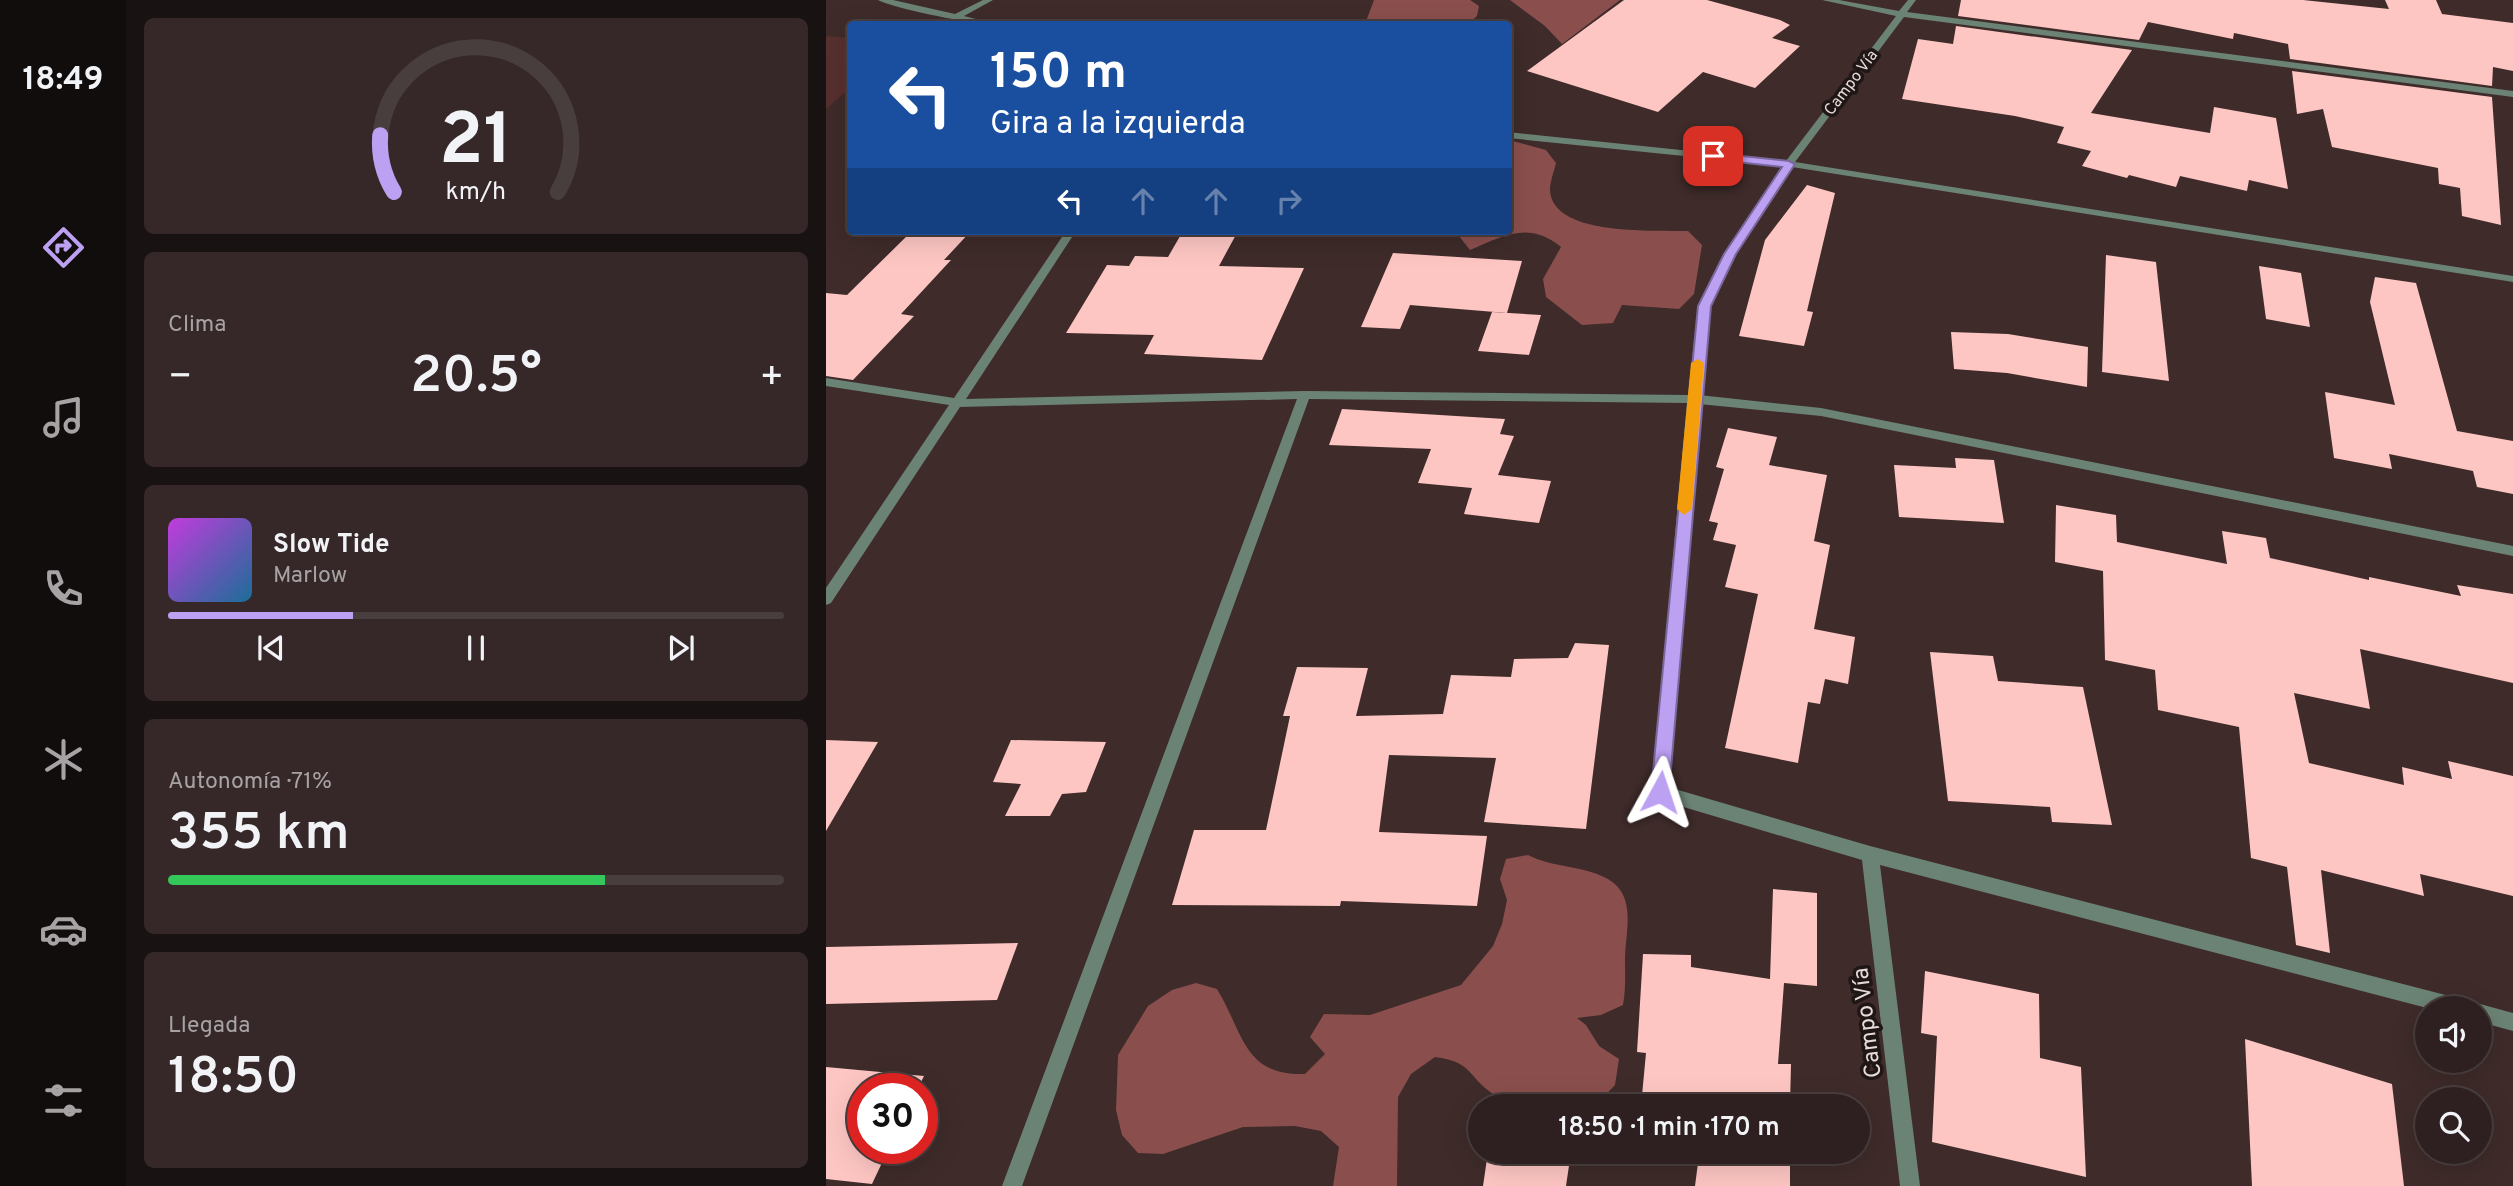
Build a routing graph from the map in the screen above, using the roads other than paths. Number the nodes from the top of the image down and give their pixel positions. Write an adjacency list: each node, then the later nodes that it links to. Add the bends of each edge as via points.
1 (882, 0): 6 (street)
2 (989, 0): 6 (street)
3 (1825, 0): 5 (street)
4 (1912, 0): 5 (street, Campo Vía)
5 (1901, 14): 8 (street); 10 (street, Campo Vía)
6 (955, 17): 7 (street)
7 (976, 21)
8 (2513, 94)
9 (1512, 135): 10 (street)
10 (1789, 164): 12 (street); 15 (street, Campo Vía, via 1730,254 1704,306)
11 (1068, 235): 16 (street)
12 (2513, 279)
13 (826, 382): 16 (street)
14 (1305, 395): 15 (street); 16 (street); 23 (street)
15 (1693, 399): 17 (street, via 1821,412); 19 (street, Campo Vía, via 1660,792)
16 (960, 403): 18 (street)
17 (2513, 551)
18 (826, 599)
19 (1870, 854): 20 (street); 24 (street, Campo Vía)
20 (2415, 996)
21 (2492, 1016): 22 (street)
22 (2513, 1022)
23 (1012, 1186)
24 (1910, 1186)

